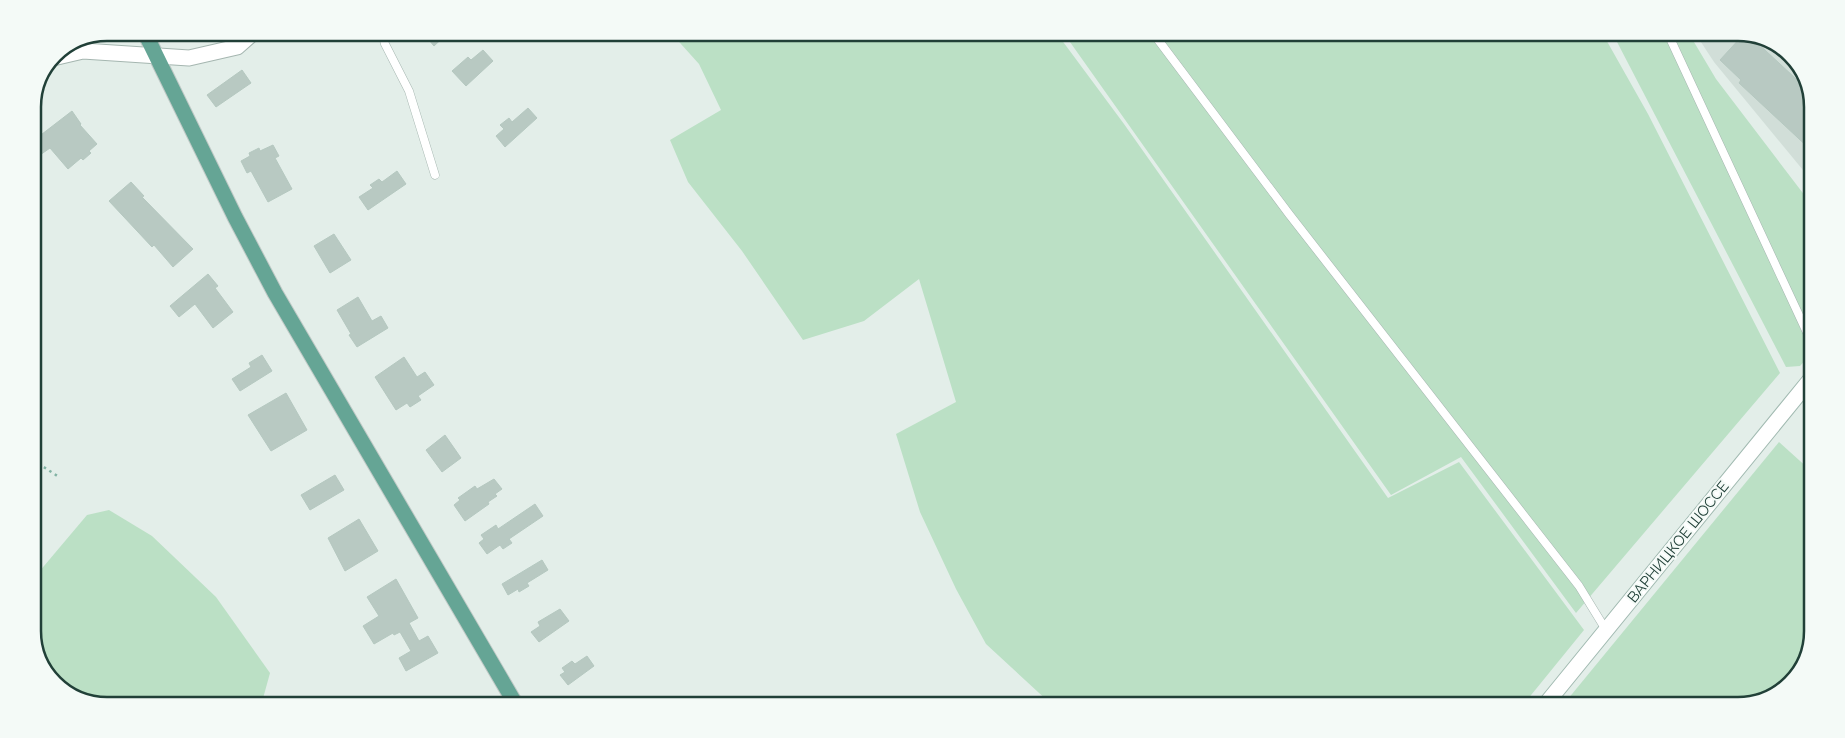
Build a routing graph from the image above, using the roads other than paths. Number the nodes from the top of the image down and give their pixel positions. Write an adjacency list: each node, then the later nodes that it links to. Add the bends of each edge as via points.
1 (149, 41): 7 (main road)
2 (243, 41): 7 (street, via 236,47 189,58)
3 (384, 41): 8 (lane, via 409,91)
4 (1159, 41): 11 (lane, via 1289,214 1579,586)
5 (1672, 41): 9 (lane)
6 (66, 55): 7 (street, via 83,51)
7 (157, 57): 12 (main road, via 275,293)
8 (436, 175)
9 (1804, 326)
10 (1804, 387): 11 (street, ВАРНИЦКОЕ ШОССЕ)
11 (1606, 630): 13 (street, ВАРНИЦКОЕ ШОССЕ)
12 (512, 697)
13 (1552, 697)

